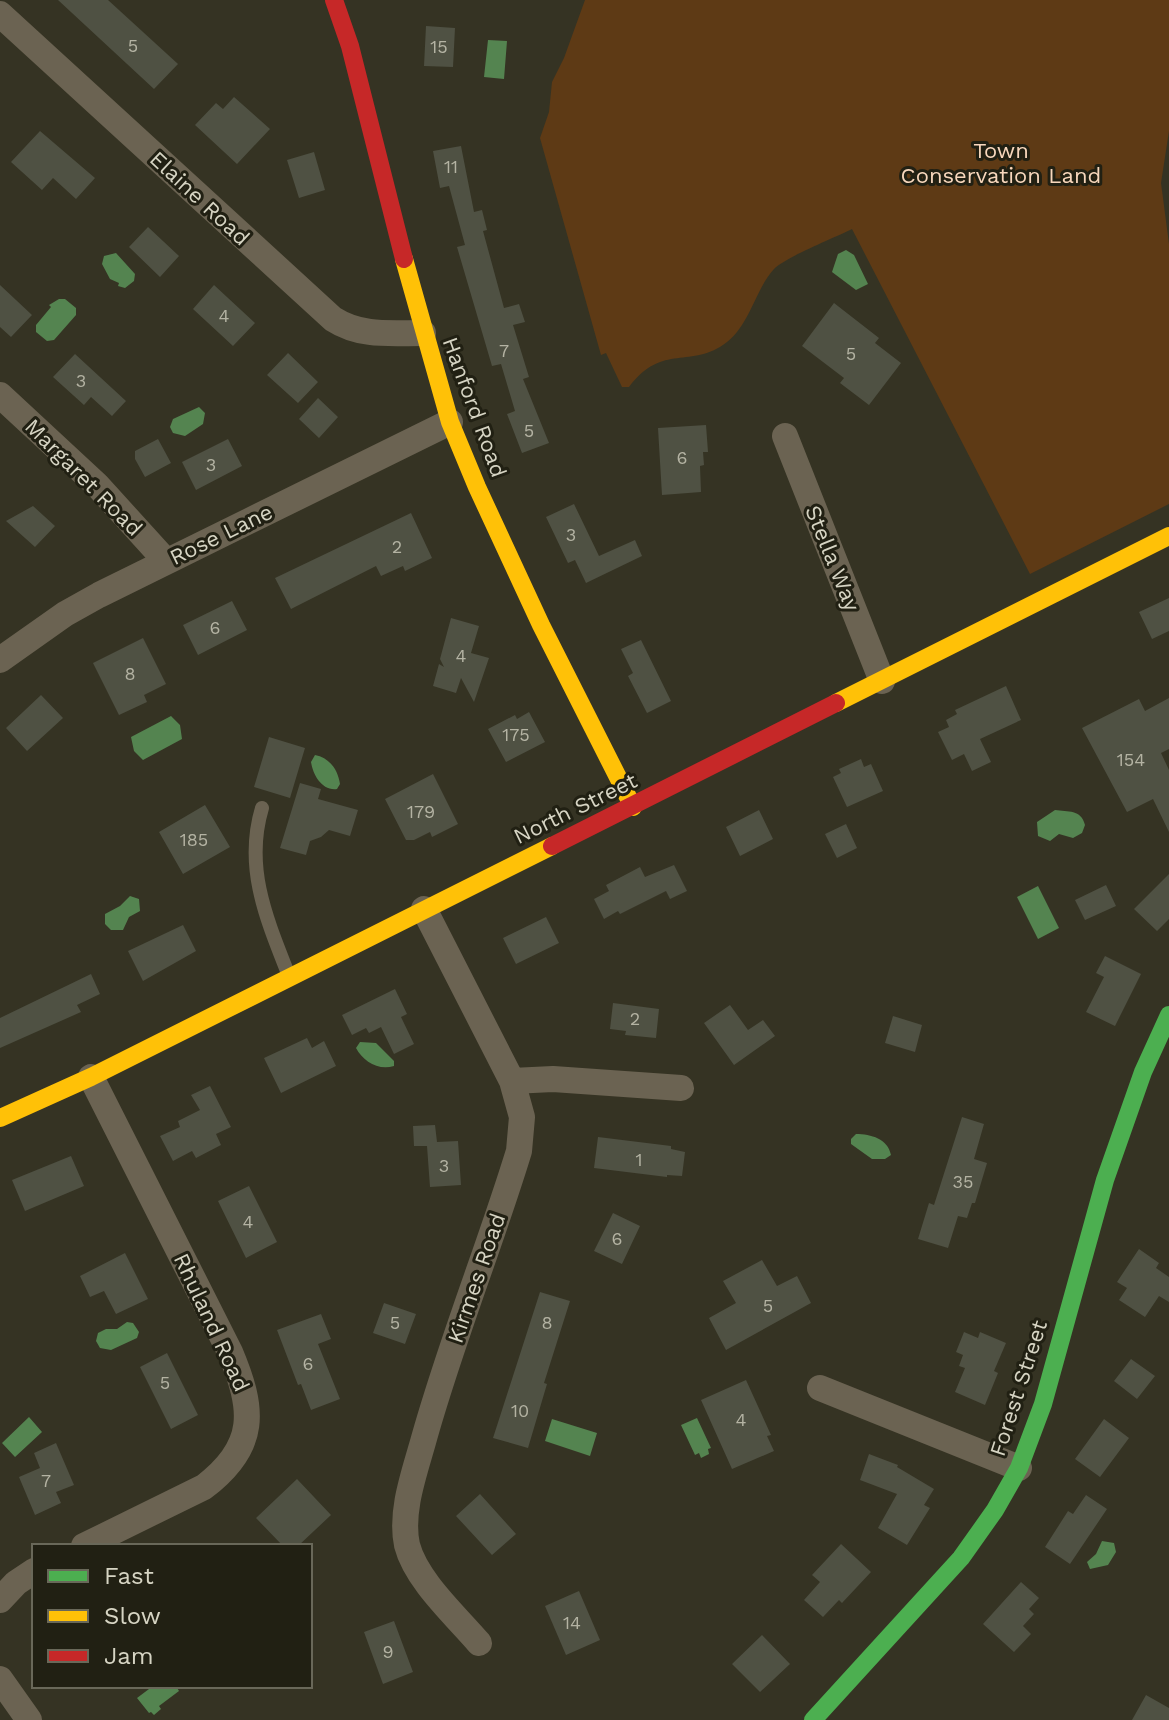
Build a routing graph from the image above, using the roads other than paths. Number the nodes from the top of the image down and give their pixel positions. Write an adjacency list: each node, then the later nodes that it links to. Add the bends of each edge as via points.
1 (336, 1): 3 (street, Hanford Road)
2 (0, 14): 3 (street, Elaine Road, via 333,319 372,333)
3 (423, 333): 5 (street, Hanford Road)
4 (0, 395): 8 (street, Margaret Road, via 97,485)
5 (450, 422): 8 (street, Rose Lane); 11 (street, Hanford Road, via 535,611)
6 (785, 436): 10 (street, Stella Way)
7 (1169, 536): 10 (street, North Street)
8 (166, 561): 9 (street, Rose Lane, via 65,614)
9 (0, 660)
10 (882, 681): 11 (street, North Street)
11 (633, 807): 13 (street, North Street)
12 (262, 808): 14 (lane, via 254,834 262,907)
13 (424, 909): 14 (street, North Street); 17 (street, Kirmes Road)
14 (289, 976): 16 (street, North Street)
15 (1169, 1015): 21 (street, Forest Street, via 1113,1156 1043,1404)
16 (91, 1077): 19 (street, North Street); 22 (street, Rhuland Road, via 230,1352 246,1392 248,1422 238,1450 218,1477)
17 (512, 1081): 18 (street); 25 (street, Kirmes Road, via 522,1117 519,1151 436,1394 406,1523 417,1569)
18 (681, 1088)
19 (0, 1118)
20 (820, 1388): 21 (street)
21 (1019, 1468): 28 (street, Forest Street, via 961,1558)
22 (88, 1544)
23 (32, 1572): 24 (street)
24 (0, 1600)
25 (479, 1643)
26 (0, 1679): 27 (street)
27 (29, 1720)
28 (813, 1720)

